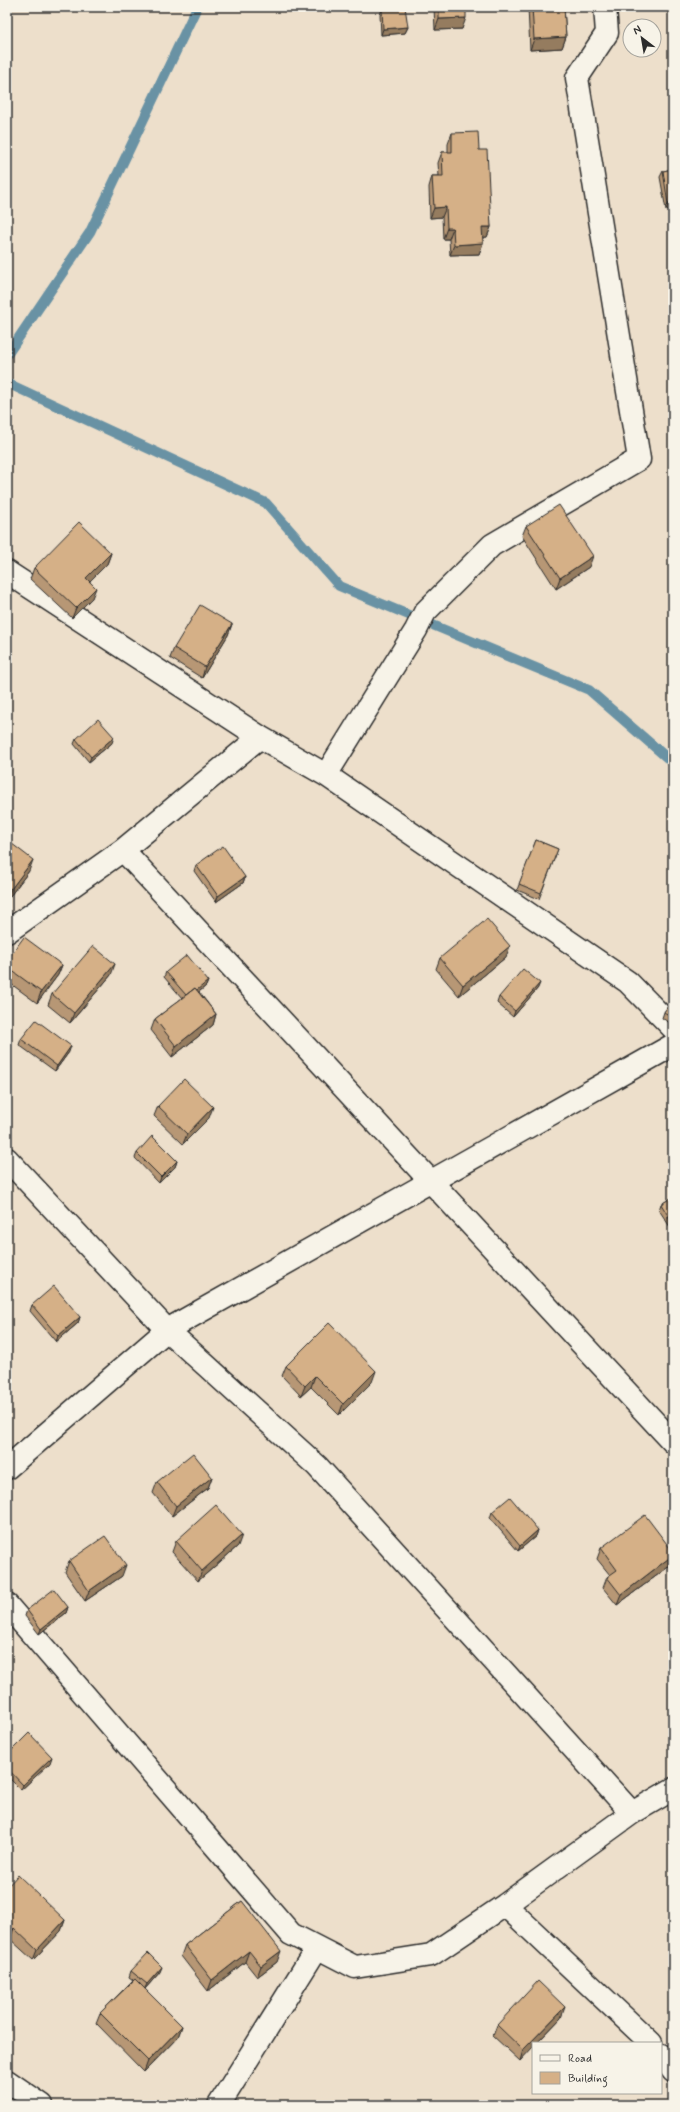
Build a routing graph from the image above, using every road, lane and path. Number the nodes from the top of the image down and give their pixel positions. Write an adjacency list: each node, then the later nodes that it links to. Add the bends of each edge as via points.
1 (605, 7): 4 (street, via 607,33 577,78 639,459 492,545 420,621)
2 (7, 572): 3 (street)
3 (260, 737): 4 (street); 5 (street)
4 (326, 775): 7 (street, via 628,982)
5 (123, 850): 6 (street); 10 (street)
6 (7, 932)
7 (673, 1028)
8 (673, 1046): 10 (street)
9 (7, 1159): 11 (street)
10 (432, 1182): 11 (street); 12 (street)
11 (167, 1330): 13 (street); 16 (street, via 318,1466)
12 (673, 1442)
13 (7, 1468)
14 (7, 1605): 18 (street, via 291,1934)
15 (673, 1789): 16 (street)
16 (632, 1813): 17 (street)
17 (505, 1905): 18 (street, via 431,1955 355,1967); 19 (street)
18 (317, 1948): 24 (street)
19 (650, 2042)
20 (662, 2056): 21 (street)
21 (673, 2071)
22 (7, 2081): 23 (street)
23 (42, 2105)
24 (219, 2105)

